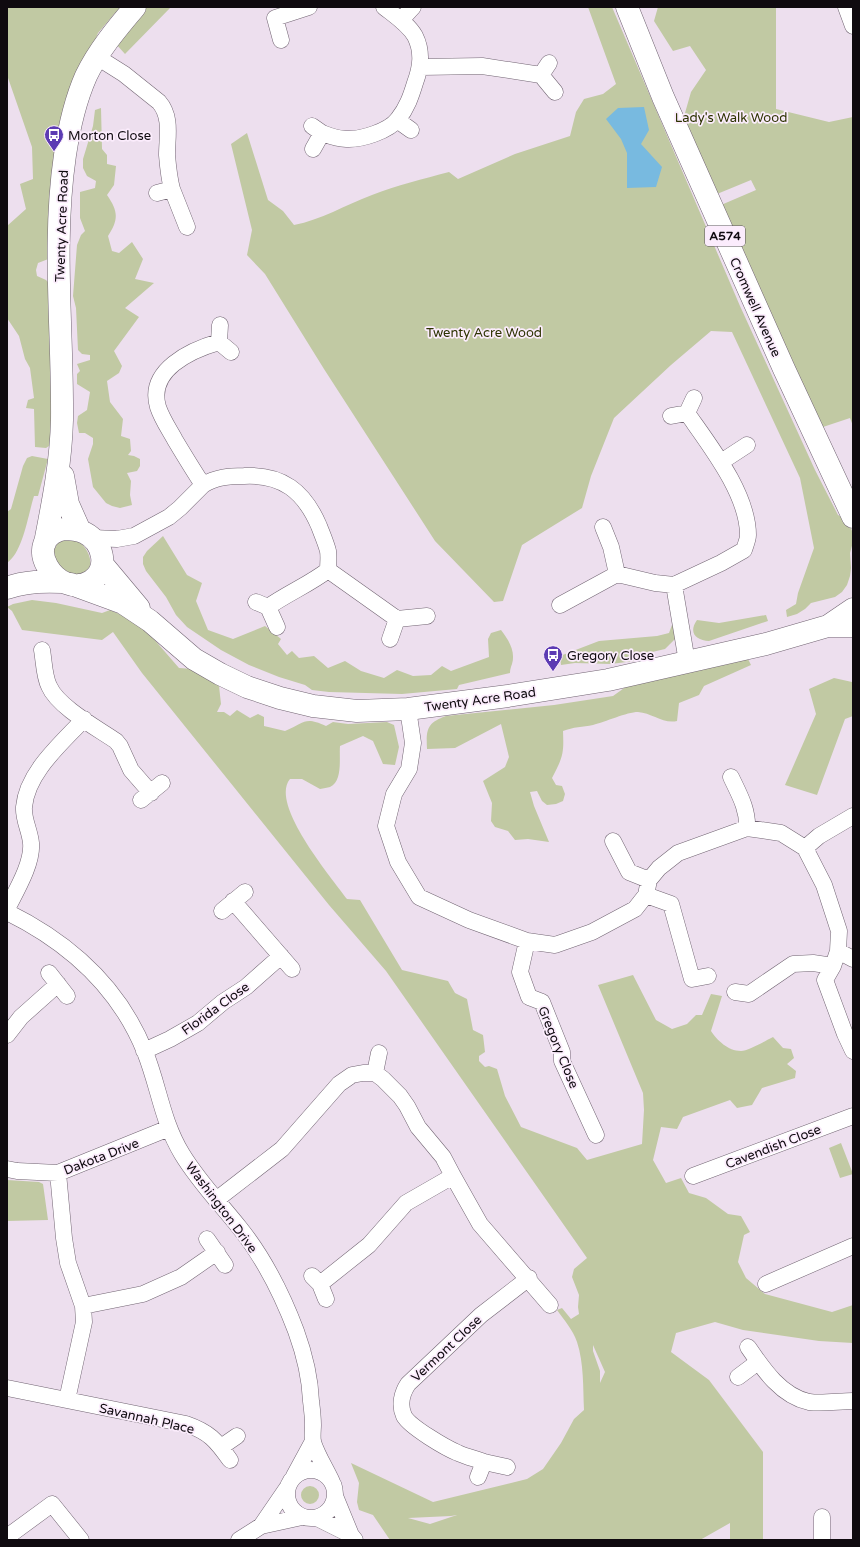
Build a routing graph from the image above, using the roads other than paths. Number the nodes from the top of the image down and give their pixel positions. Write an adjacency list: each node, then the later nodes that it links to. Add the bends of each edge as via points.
1 (135, 7): 10 (street, Twenty Acre Road)
2 (309, 7): 9 (street, via 275,18)
3 (384, 7): 7 (street)
4 (413, 7): 7 (street)
5 (627, 7): 27 (street, Cromwell Avenue / A574, via 663,97 784,369)
6 (846, 7): 8 (street)
7 (401, 20): 11 (street, via 414,35 421,57)
8 (853, 26)
9 (281, 40)
10 (97, 57): 16 (street, via 124,74 163,107 168,123 168,173 164,191); 25 (street, Twenty Acre Road, via 86,76 73,113 61,179)
11 (421, 67): 12 (street, via 545,69); 13 (street, via 406,108)
12 (555, 92)
13 (397, 120): 14 (street); 15 (street, via 383,130 359,138 341,139 317,130)
14 (410, 130)
15 (312, 149)
16 (188, 227)
17 (220, 325): 18 (street)
18 (218, 342): 19 (street); 26 (street, via 194,351 174,363 163,377 157,391 158,406 166,424)
19 (231, 352)
20 (694, 398): 21 (street)
21 (686, 413): 22 (street); 24 (street)
22 (671, 416)
23 (747, 445): 24 (street)
24 (721, 462): 36 (street, via 745,513 748,537 744,550)
25 (60, 463): 29 (street, Twenty Acre Road, via 68,504); 31 (street, Twenty Acre Road)
26 (202, 485): 30 (street, via 169,517); 33 (street, via 220,478 251,476 275,479 292,488 301,496 315,517 328,551)
27 (853, 516)
28 (602, 527): 34 (street, via 612,547)
29 (86, 534): 30 (street, via 107,539); 31 (street, via 64,529 56,531 50,535); 32 (street, via 98,546)
30 (128, 538): 32 (street)
31 (44, 546): 35 (street, via 44,560 48,568); 37 (street)
32 (103, 562): 35 (street, via 96,577 90,582); 42 (street, Twenty Acre Road)
33 (328, 570): 41 (street); 45 (street, via 312,582 262,604)
34 (616, 574): 36 (street, via 655,584); 38 (street)
35 (67, 583): 37 (street, via 31,582); 42 (street, Twenty Acre Road, via 122,603)
36 (674, 585): 48 (street)
37 (11, 586)
38 (560, 605)
39 (853, 609): 43 (street, Twenty Acre Road)
40 (427, 616): 41 (street)
41 (396, 619): 46 (street)
42 (150, 621): 49 (street, Twenty Acre Road, via 194,659 247,687 313,706 357,710)
43 (828, 626): 44 (street, Twenty Acre Road); 48 (street, Twenty Acre Road, via 766,644)
44 (853, 626)
45 (277, 628)
46 (390, 639)
47 (42, 650): 50 (street, via 46,678 52,693)
48 (687, 662): 49 (street, Twenty Acre Road, via 593,682)
49 (408, 709): 61 (street, via 413,743 409,768 394,794 386,826 398,862 419,897 469,920)
50 (84, 720): 52 (street, via 116,741 131,770); 59 (street, via 45,761 31,783 24,807 31,843 30,853)
51 (731, 777): 54 (street, via 745,806)
52 (151, 792)
53 (853, 816): 56 (street, via 819,836)
54 (747, 828): 56 (street, via 780,834); 57 (street, via 678,853 659,868)
55 (613, 841): 57 (street, via 629,872)
56 (805, 848): 62 (street, via 824,885 839,931)
57 (648, 888): 61 (street, via 635,909 592,932 555,945); 67 (street, via 671,904 692,979)
58 (233, 901): 63 (street)
59 (7, 909)
60 (7, 912): 71 (street, Washington Drive, via 52,937 72,952 103,983 132,1026)
61 (528, 942): 77 (street, Gregory Close, via 520,972 529,996 542,1002 562,1052 562,1060)
62 (838, 951): 64 (street); 65 (street)
63 (281, 956): 66 (street); 71 (street, Florida Close, via 246,987 198,1023)
64 (853, 959)
65 (833, 966): 69 (street, via 793,964 749,994); 72 (street, via 825,980)
66 (292, 969)
67 (708, 976)
68 (58, 984): 70 (street, via 21,1017)
69 (735, 992)
70 (7, 1035)
71 (144, 1051): 76 (street, Washington Drive)
72 (853, 1051)
73 (379, 1053): 74 (street)
74 (375, 1073): 80 (street, via 400,1096 418,1127 443,1157); 82 (street, via 352,1075 339,1084 282,1149)
75 (853, 1116): 81 (street, Cavendish Close)
76 (169, 1128): 79 (street, Dakota Drive); 82 (street, Washington Drive, via 197,1178)
77 (596, 1135)
78 (7, 1169): 79 (street, Dakota Drive)
79 (58, 1173): 89 (street, via 68,1263)
80 (453, 1176): 85 (street, via 480,1224); 87 (street, via 406,1203 369,1245)
81 (693, 1176)
82 (216, 1200): 97 (street, Washington Drive, via 240,1228 268,1269 296,1330 310,1390)
83 (207, 1239): 89 (street, via 221,1259 143,1294)
84 (853, 1246): 86 (street)
85 (529, 1278): 88 (street); 98 (street, Vermont Close, via 481,1315 408,1384 402,1399 404,1416 418,1430 458,1453 481,1470)
86 (766, 1284)
87 (319, 1286)
88 (550, 1304)
89 (82, 1306): 94 (street, via 84,1322)
90 (748, 1347): 91 (street)
91 (758, 1362): 92 (street); 95 (street, via 783,1389 798,1398 810,1402)
92 (738, 1377)
93 (7, 1388): 94 (street, Savannah Place)
94 (67, 1400): 96 (street, Savannah Place, via 186,1424 209,1435 225,1453)
95 (853, 1401)
96 (237, 1436)
97 (313, 1441): 99 (street); 100 (street, Washington Drive)
98 (506, 1467)
99 (291, 1482): 100 (street, via 300,1472 314,1470 321,1472); 101 (street, via 286,1495 290,1508 296,1513); 103 (street)
100 (333, 1489): 101 (street, via 330,1509 324,1514); 105 (street, Washington Drive)
101 (310, 1517): 103 (street); 105 (street, Washington Drive)
102 (822, 1517): 108 (street)
103 (261, 1526): 107 (street)
104 (7, 1537): 106 (street, via 52,1504)
105 (353, 1537)
106 (80, 1540)
107 (239, 1540)
108 (822, 1540)

